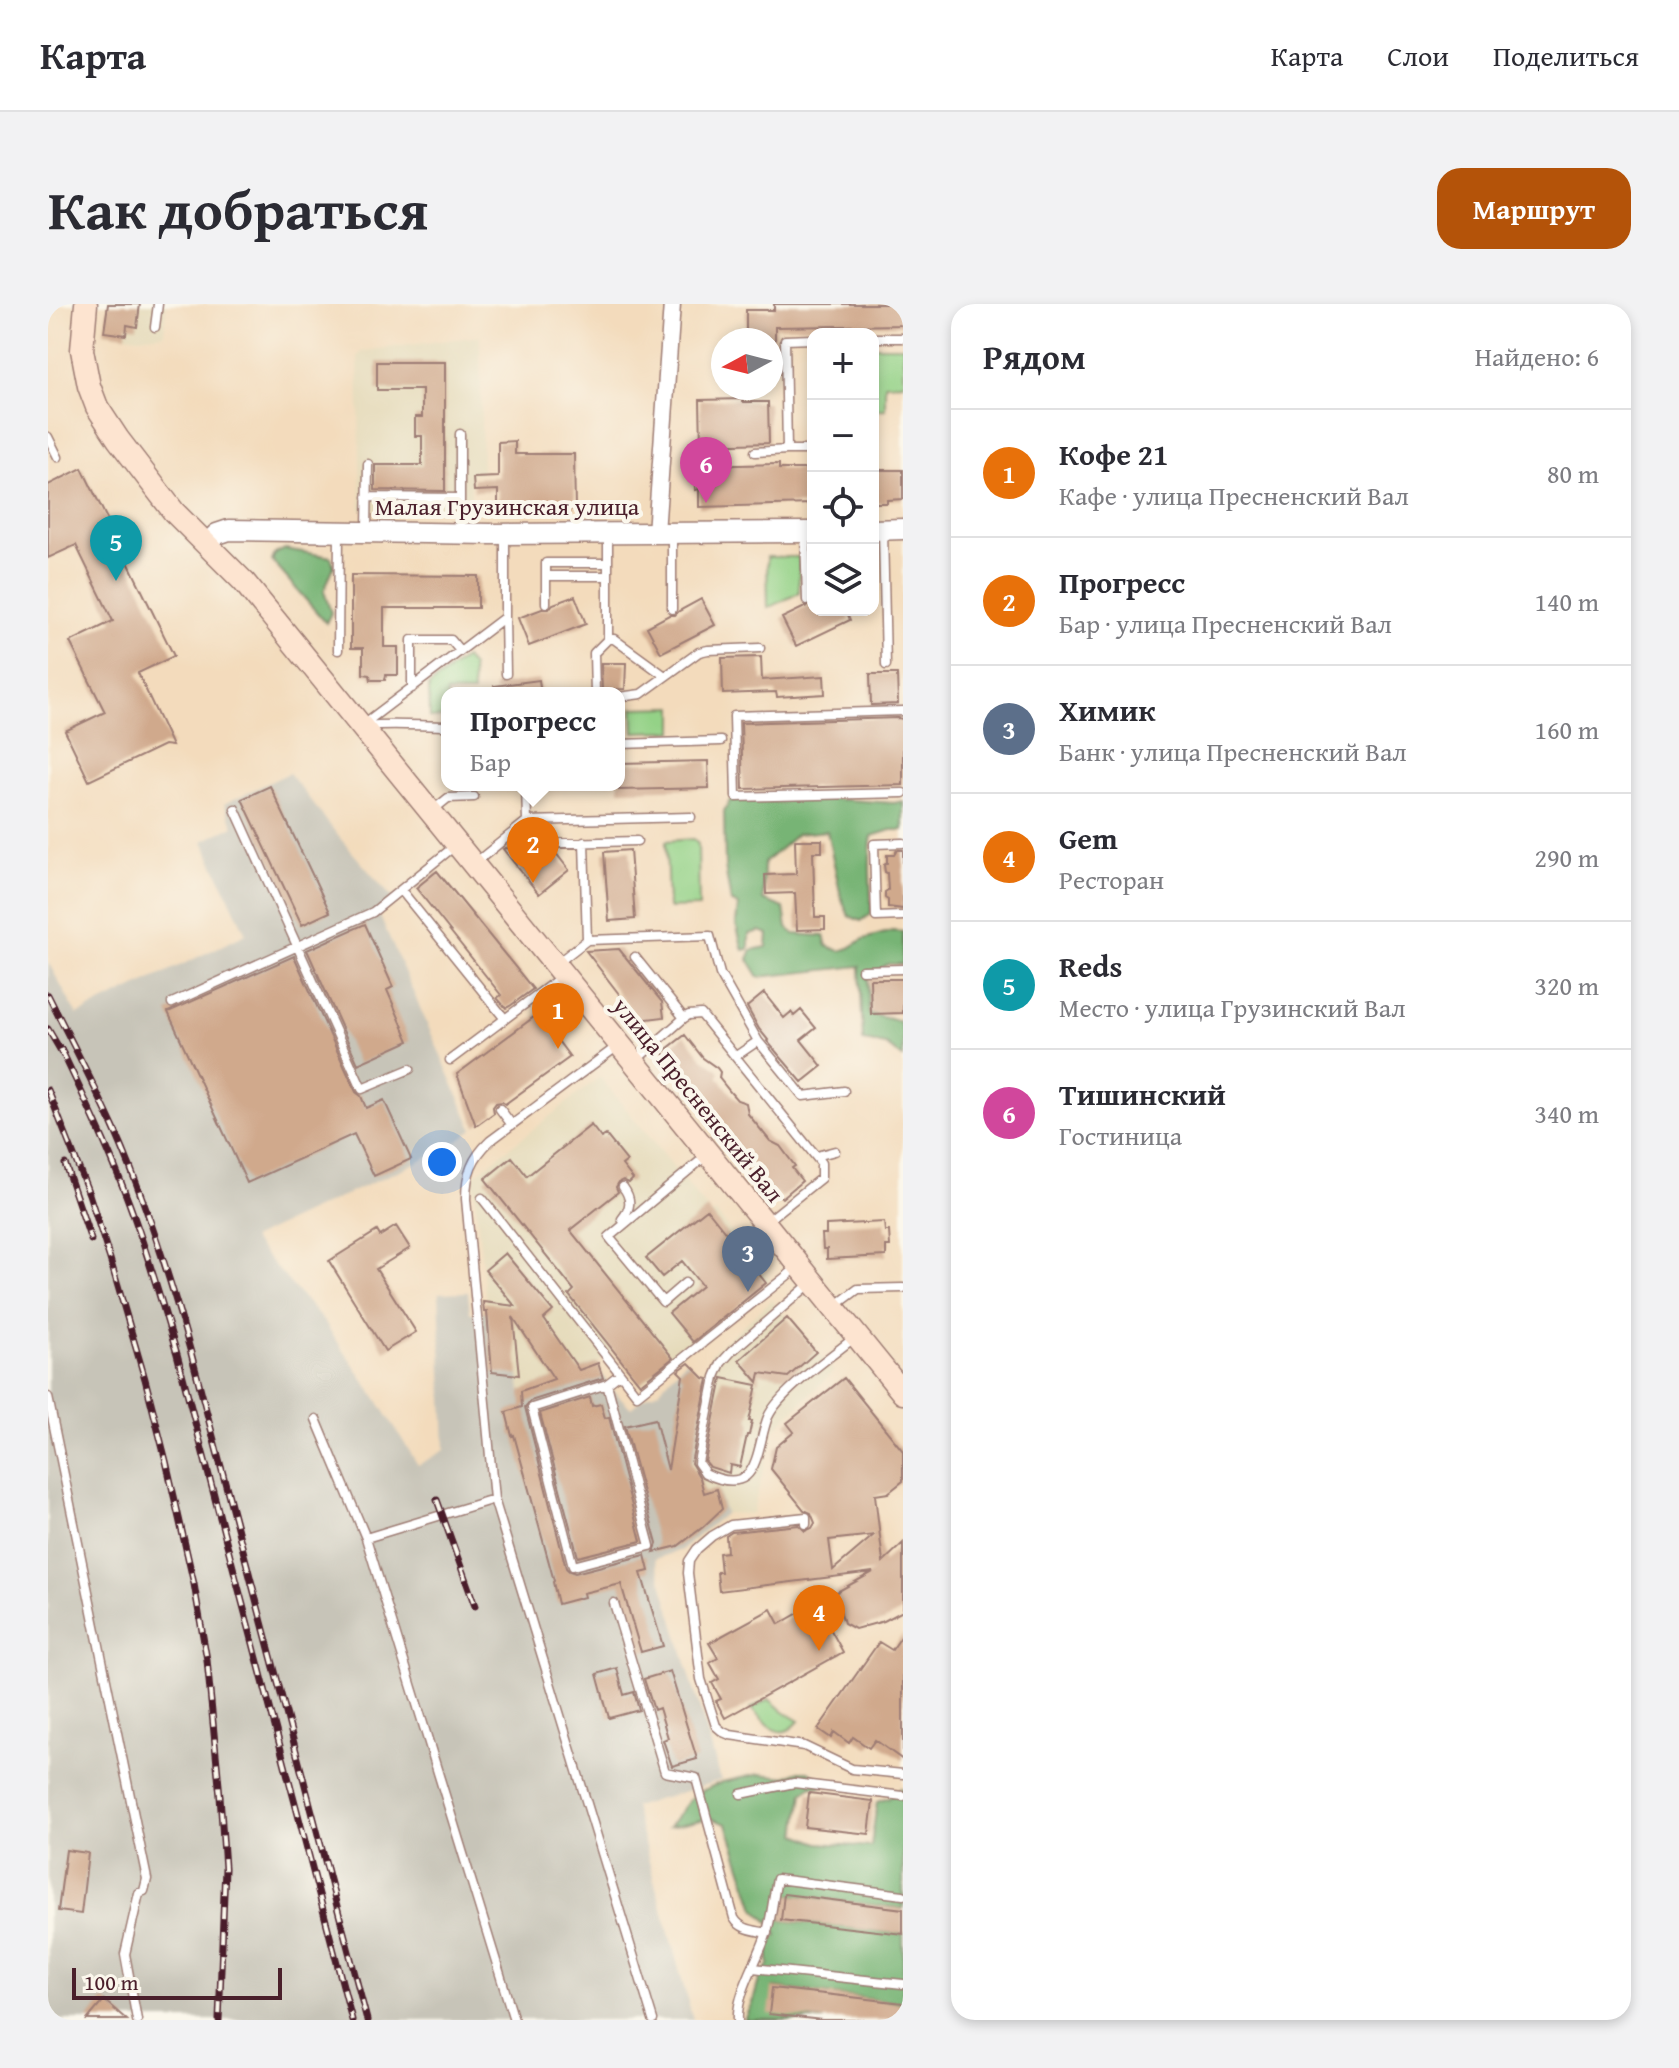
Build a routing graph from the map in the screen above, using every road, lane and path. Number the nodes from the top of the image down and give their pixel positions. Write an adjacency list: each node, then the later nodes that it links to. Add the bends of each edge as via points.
1 (86, 304): 27 (main road, улица Пресненский Вал, via 82,350 97,407 174,512)
2 (158, 304): 5 (lane)
3 (672, 304): 24 (street)
4 (785, 326): 9 (lane)
5 (155, 327)
6 (879, 338): 7 (lane)
7 (903, 338)
8 (807, 339): 9 (lane)
9 (785, 340): 12 (lane)
10 (460, 434): 18 (lane)
11 (48, 437): 15 (lane)
12 (787, 450): 13 (lane); 14 (lane)
13 (807, 450)
14 (755, 452)
15 (58, 457)
16 (368, 464): 17 (lane)
17 (367, 497): 18 (lane); 21 (lane)
18 (460, 498): 25 (lane)
19 (886, 530): 38 (lane)
20 (339, 532): 21 (street, Малая Грузинская улица); 27 (street, Малая Грузинская улица, via 229,530); 36 (lane)
21 (367, 532): 25 (street, Малая Грузинская улица)
22 (807, 532): 24 (street, Малая Грузинская улица)
23 (608, 533): 24 (street, Малая Грузинская улица); 26 (street, Малая Грузинская улица); 28 (lane)
24 (664, 533): 32 (lane)
25 (460, 534): 26 (street, Малая Грузинская улица)
26 (505, 534): 33 (lane)
27 (207, 544): 45 (main road, улица Пресненский Вал)
28 (608, 563): 29 (lane, via 546,563); 30 (lane)
29 (546, 576): 30 (lane); 31 (lane)
30 (608, 576): 34 (lane)
31 (546, 603)
32 (672, 609)
33 (505, 617): 37 (lane); 39 (lane)
34 (608, 639): 40 (lane); 41 (lane, via 594,653)
35 (760, 648): 40 (lane, via 699,652)
36 (338, 650)
37 (460, 651): 42 (lane); 42 (lane, via 451,640 412,640)
38 (886, 665)
39 (506, 674)
40 (665, 676): 43 (lane, via 641,694)
41 (595, 687)
42 (412, 688): 45 (lane)
43 (625, 696)
44 (903, 711): 50 (lane, via 734,716 736,797)
45 (361, 726): 46 (lane); 53 (main road, улица Пресненский Вал)
46 (441, 726)
47 (721, 741): 48 (lane)
48 (625, 744)
49 (526, 791): 55 (lane)
50 (903, 793)
51 (474, 797): 53 (lane, via 448,798)
52 (235, 809): 65 (lane)
53 (431, 812): 60 (main road, улица Пресненский Вал)
54 (691, 817): 55 (lane)
55 (527, 821): 56 (lane)
56 (517, 830): 58 (lane, via 528,844); 61 (lane)
57 (637, 841): 58 (lane)
58 (584, 842): 64 (lane)
59 (903, 843): 63 (lane, via 874,844 876,917)
60 (457, 844): 61 (main road, улица Пресненский Вал); 62 (lane)
61 (473, 864): 69 (main road, улица Пресненский Вал)
62 (401, 890): 65 (lane, via 373,912); 72 (lane)
63 (903, 916)
64 (587, 940): 69 (lane); 73 (lane, via 710,936 720,974)
65 (297, 946): 70 (lane); 77 (lane, via 362,1089)
66 (635, 957): 71 (lane)
67 (903, 969): 68 (lane)
68 (862, 970)
69 (559, 971): 72 (lane); 74 (main road, улица Пресненский Вал)
70 (172, 1003)
71 (684, 1018): 74 (lane); 75 (lane, via 701,1014)
72 (505, 1019): 76 (lane)
73 (758, 1041): 75 (lane); 78 (lane, via 803,1096)
74 (626, 1053): 80 (lane); 82 (main road, улица Пресненский Вал)
75 (736, 1056): 83 (lane)
76 (450, 1060)
77 (410, 1069)
78 (844, 1091)
79 (500, 1109): 80 (lane)
80 (512, 1125): 98 (lane, via 480,1150 466,1182)
81 (835, 1151): 83 (lane)
82 (708, 1154): 86 (lane); 87 (main road, улица Пресненский Вал)
83 (816, 1156): 87 (lane, via 821,1178)
84 (623, 1187): 86 (lane, via 630,1201)
85 (482, 1198): 93 (lane)
86 (625, 1223): 89 (lane, via 609,1237 663,1302)
87 (765, 1224): 88 (main road, улица Пресненский Вал)
88 (805, 1274): 91 (main road, улица Пресненский Вал); 92 (lane, via 721,1363 698,1463 705,1473 729,1481 745,1477 774,1406); 93 (lane, via 637,1395)
89 (685, 1283)
90 (903, 1288): 91 (lane, via 858,1289)
91 (833, 1308): 92 (main road, улица Пресненский Вал)
92 (856, 1336): 95 (main road, улица Пресненский Вал)
93 (620, 1374): 94 (lane)
94 (607, 1384): 94 (lane, via 650,1546 573,1566 532,1408)
95 (902, 1389)
96 (48, 1397): 109 (lane, via 147,1879 125,1954)
97 (316, 1419): 100 (lane)
98 (494, 1499): 100 (lane); 111 (lane)
99 (806, 1524): 102 (lane, via 806,1517 731,1525 689,1561 700,1674 713,1719 730,1735 804,1746 852,1769)
100 (366, 1538): 110 (lane)
101 (614, 1603): 106 (lane, via 665,1772 696,1778 734,1918 744,1928)
102 (903, 1774)
103 (741, 1794): 104 (lane, via 794,1783)
104 (903, 1796)
105 (903, 1895): 106 (lane, via 777,1879)
106 (767, 1933): 107 (lane)
107 (753, 1968): 108 (lane); 112 (lane)
108 (903, 1984)
109 (137, 2020)
110 (514, 2020)
111 (653, 2020)
112 (738, 2020)

